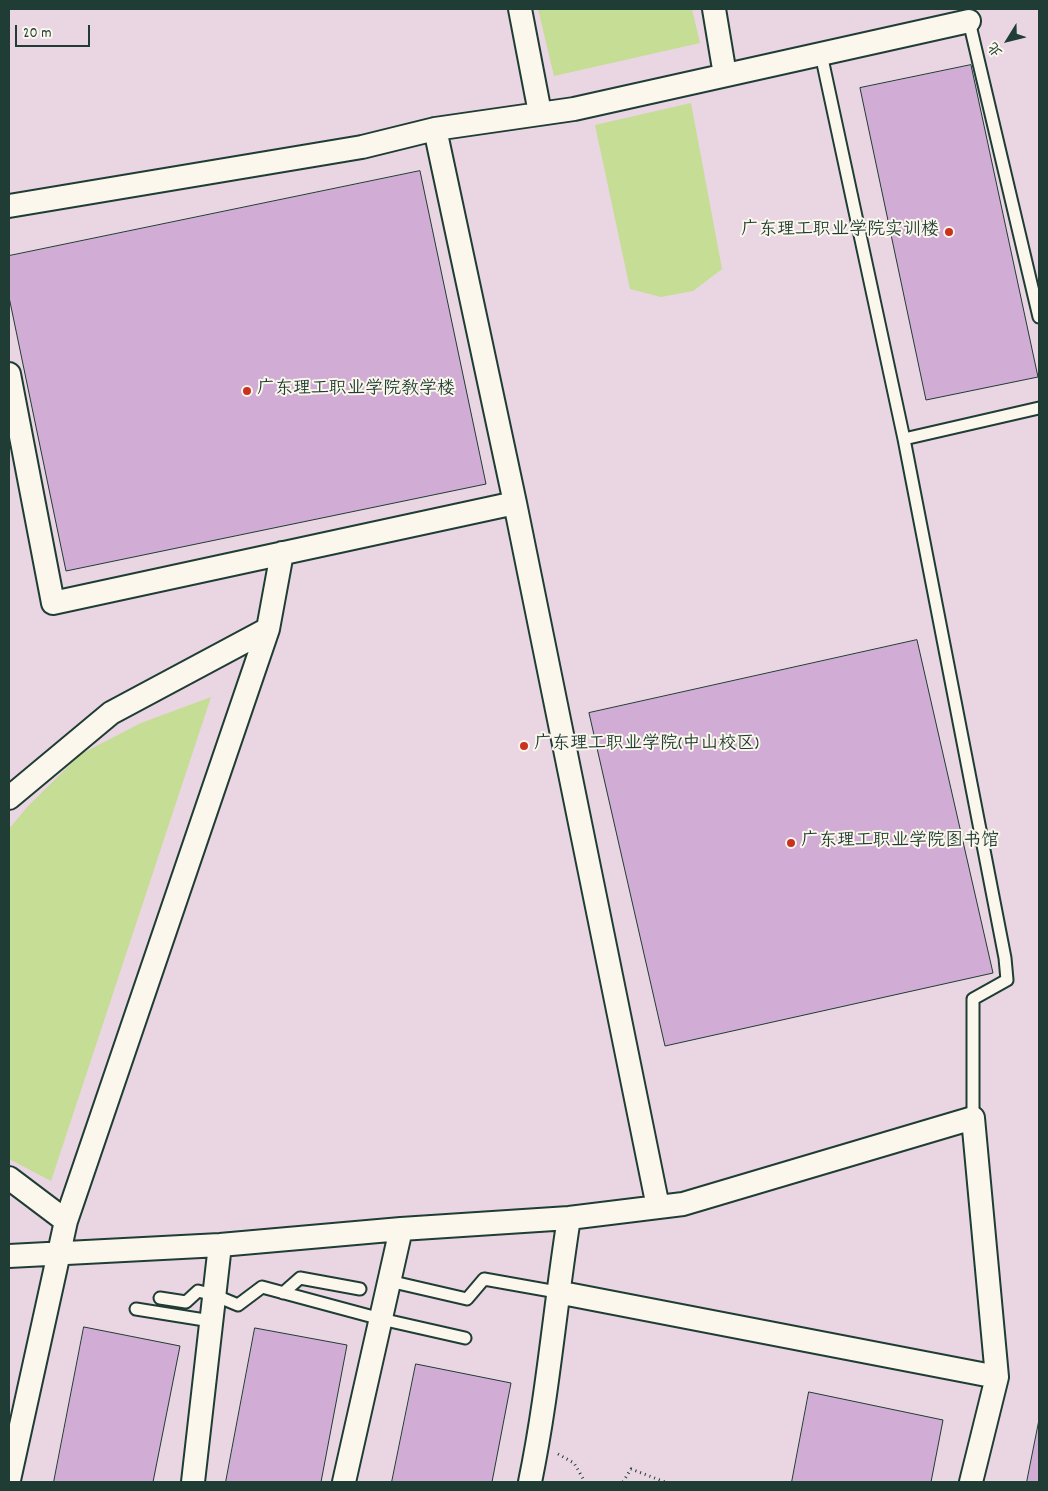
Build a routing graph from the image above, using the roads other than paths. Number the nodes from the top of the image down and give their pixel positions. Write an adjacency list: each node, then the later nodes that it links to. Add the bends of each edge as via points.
1 (520, 9): 6 (street)
2 (714, 9): 5 (street)
3 (969, 21): 4 (street); 9 (lane)
4 (821, 54): 5 (street); 12 (lane)
5 (725, 75): 6 (street, via 574,109)
6 (540, 113): 7 (street)
7 (435, 129): 8 (street, via 362,147); 13 (street)
8 (9, 206)
9 (1039, 317)
10 (9, 374): 14 (street, via 53,603)
11 (1039, 408): 12 (lane)
12 (904, 439): 17 (lane, via 1006,965 1007,980 972,999)
13 (515, 503): 14 (street); 19 (street)
14 (282, 553): 15 (street)
15 (268, 629): 16 (street, via 111,713); 21 (street)
16 (9, 798)
17 (973, 1118): 19 (street, via 683,1204); 36 (street)
18 (9, 1178): 21 (street)
19 (658, 1207): 20 (street)
20 (569, 1218): 22 (street); 28 (street)
21 (66, 1221): 24 (street)
22 (401, 1229): 23 (street); 26 (street)
23 (220, 1245): 24 (street); 30 (street)
24 (60, 1253): 25 (street); 37 (street)
25 (9, 1256)
26 (390, 1282): 28 (lane, via 466,1299 484,1279); 33 (street)
27 (360, 1290): 29 (lane, via 300,1278)
28 (557, 1292): 36 (street); 40 (street)
29 (283, 1293): 30 (lane, via 262,1287 238,1305); 33 (lane)
30 (214, 1295): 31 (lane, via 198,1291 186,1302); 34 (street)
31 (160, 1298)
32 (136, 1309): 34 (lane)
33 (381, 1319): 35 (lane); 39 (street)
34 (211, 1322): 38 (street)
35 (465, 1338)
36 (997, 1377): 41 (street)
37 (9, 1480)
38 (193, 1482)
39 (344, 1482)
40 (530, 1482)
41 (971, 1482)

